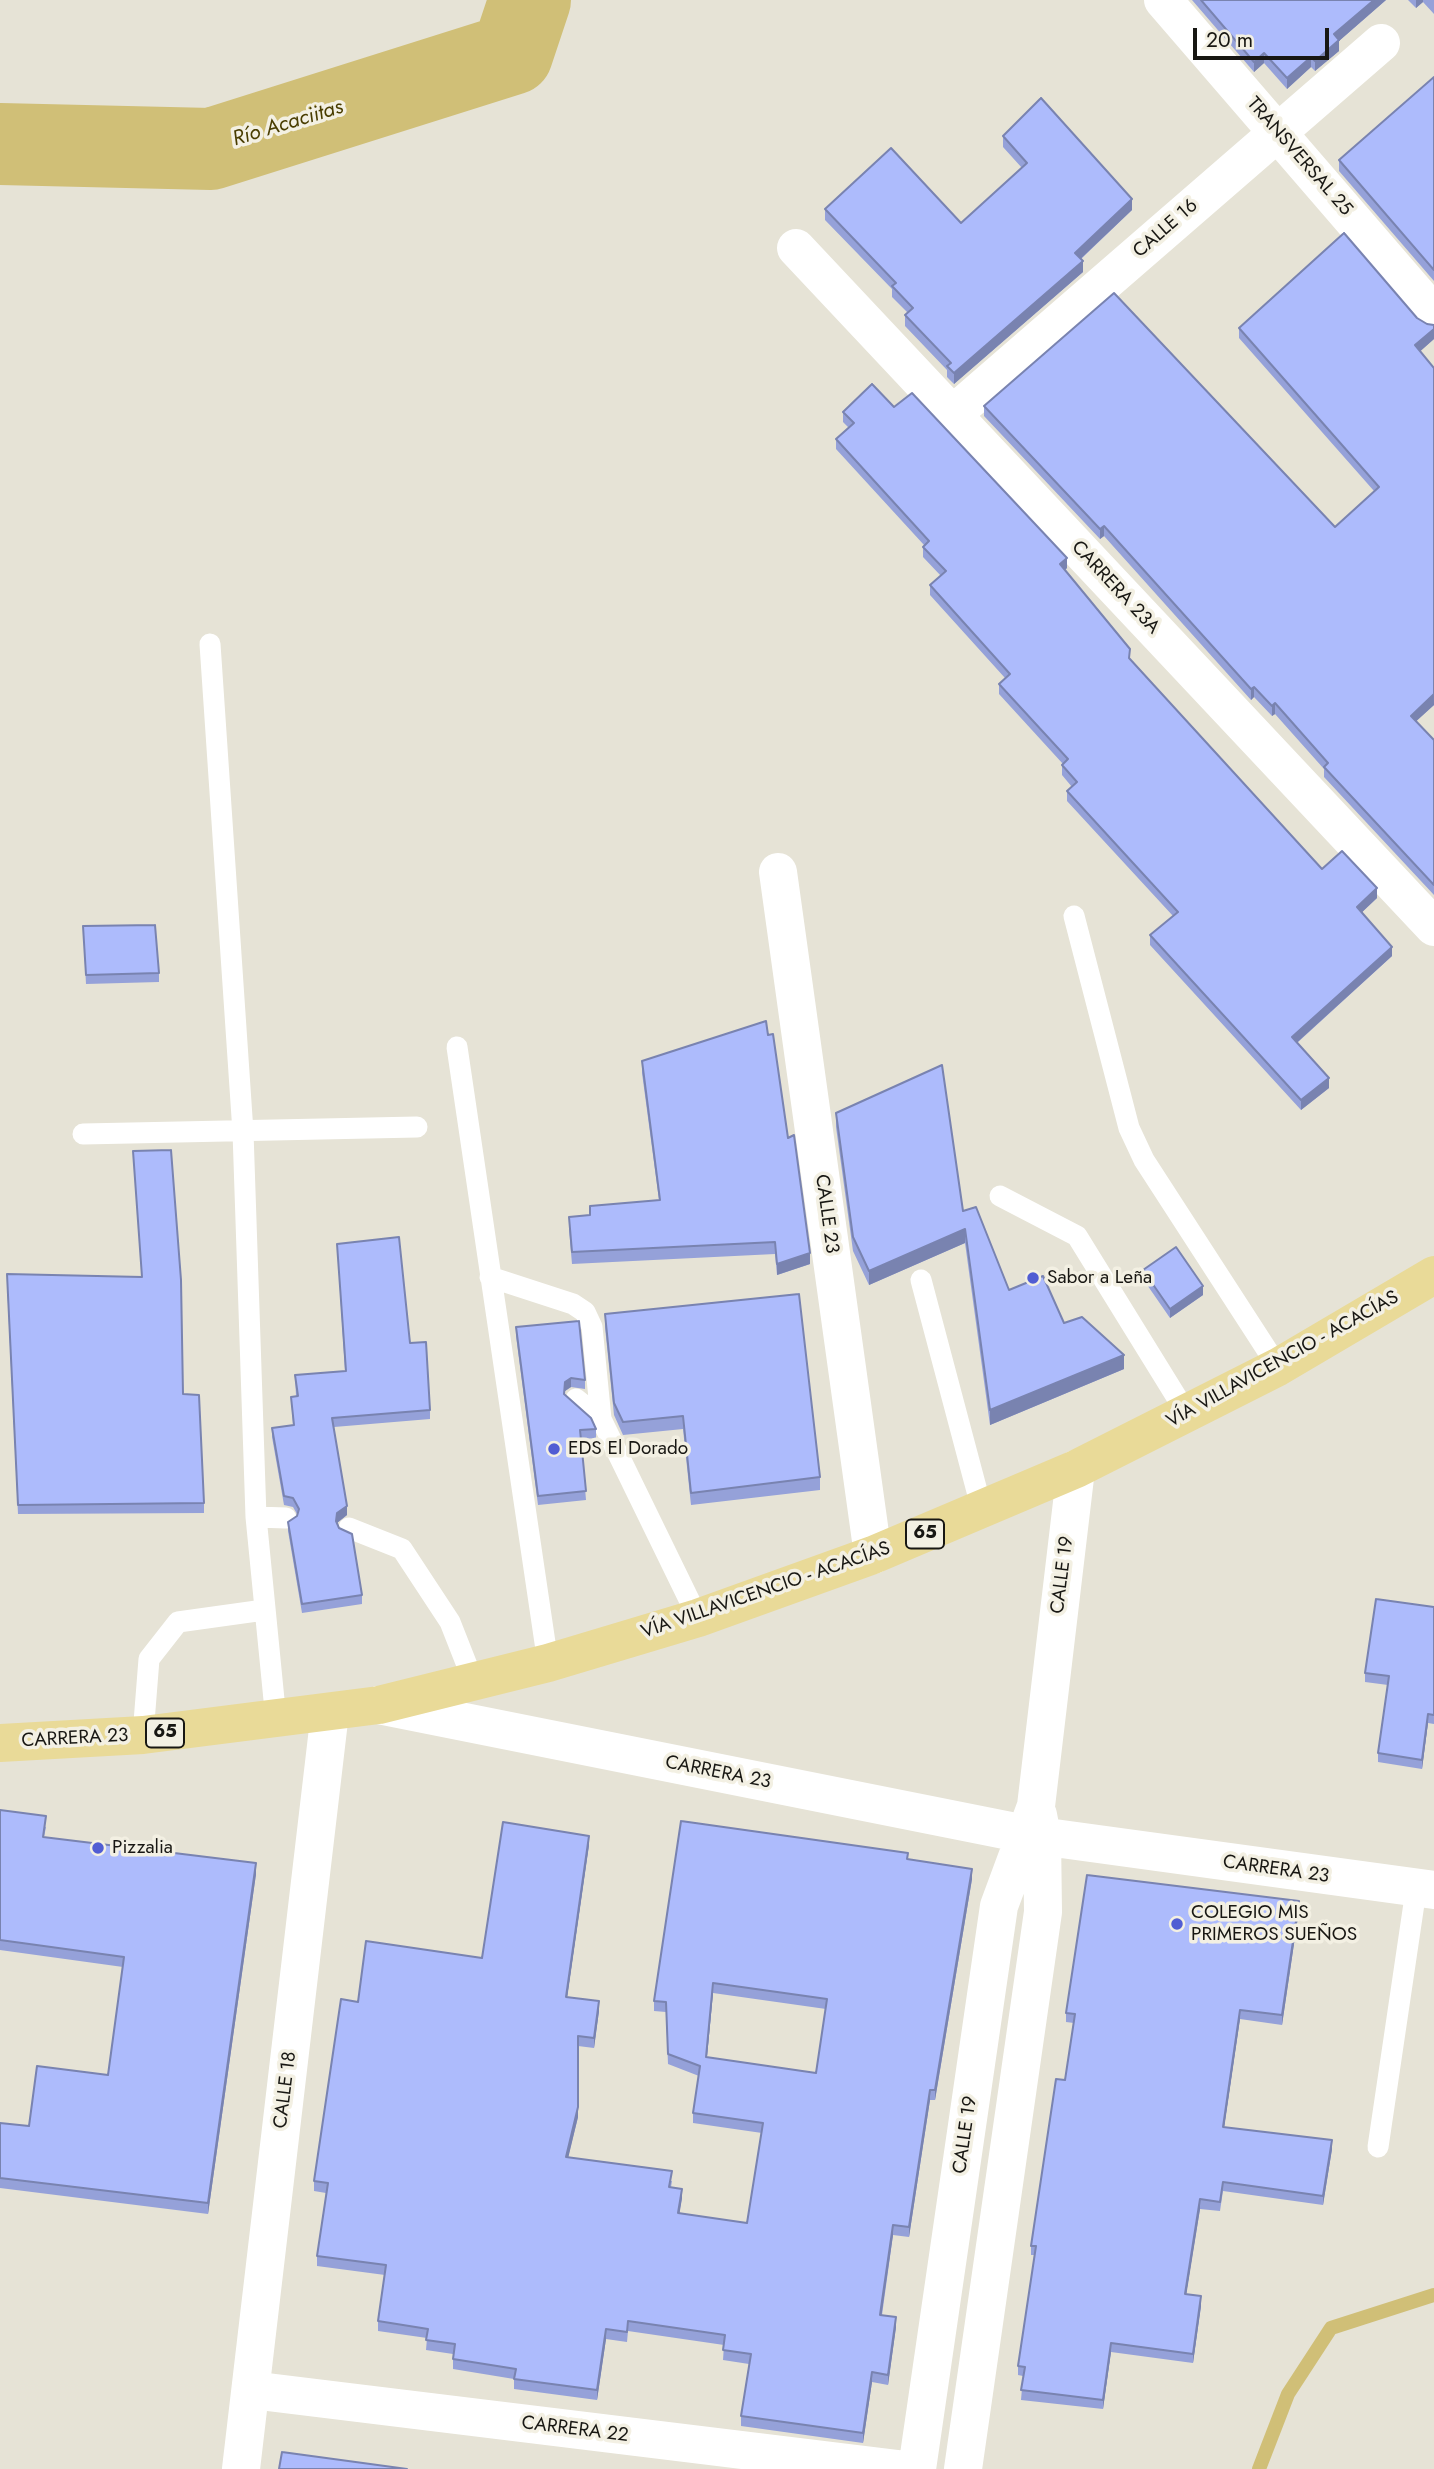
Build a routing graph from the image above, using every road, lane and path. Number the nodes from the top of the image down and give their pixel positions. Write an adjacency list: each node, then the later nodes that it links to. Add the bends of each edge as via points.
1 (1163, 0): 3 (street, TRANSVERSAL 25)
2 (1381, 43): 3 (street, CALLE 16)
3 (1277, 131): 5 (street, TRANSVERSAL 25); 6 (street, CALLE 16)
4 (796, 248): 6 (street, CARRERA 23A)
5 (1434, 313)
6 (951, 415): 10 (street, CARRERA 23A)
7 (210, 644): 13 (lane)
8 (778, 872): 28 (street, CALLE 23)
9 (1074, 916): 19 (lane, via 1129,1128 1144,1160)
10 (1434, 927)
11 (457, 1047): 17 (lane)
12 (417, 1127): 13 (lane)
13 (243, 1132): 14 (lane); 25 (lane)
14 (83, 1134)
15 (1000, 1196): 21 (lane, via 1077,1236)
16 (1434, 1275): 19 (main road, VÍA VILLAVICENCIO - ACACÍAS / 65)
17 (491, 1278): 22 (lane, via 585,1312 592,1327); 31 (lane, via 513,1381)
18 (922, 1280): 24 (lane)
19 (1278, 1367): 21 (main road, VÍA VILLAVICENCIO - ACACÍAS / 65)
20 (576, 1399): 22 (lane)
21 (1187, 1415): 23 (main road, VÍA VILLAVICENCIO - ACACÍAS / 65)
22 (601, 1419): 30 (lane)
23 (1076, 1469): 24 (main road, VÍA VILLAVICENCIO - ACACÍAS / 65); 38 (street, CALLE 19)
24 (982, 1510): 28 (main road, VÍA VILLAVICENCIO - ACACÍAS / 65)
25 (256, 1517): 26 (lane); 29 (lane)
26 (286, 1518)
27 (349, 1528): 32 (lane, via 402,1549 450,1622)
28 (873, 1555): 30 (main road, VÍA VILLAVICENCIO - ACACÍAS / 65)
29 (264, 1610): 35 (lane); 36 (lane, via 178,1622 149,1659)
30 (698, 1618): 31 (main road, VÍA VILLAVICENCIO - ACACÍAS / 65)
31 (548, 1663): 32 (main road, VÍA VILLAVICENCIO - ACACÍAS / 65)
32 (474, 1683): 33 (main road, VÍA VILLAVICENCIO - ACACÍAS / 65)
33 (379, 1705): 34 (main road, CARRERA 23 / 65); 38 (street, CARRERA 23)
34 (330, 1712): 35 (main road, CARRERA 23 / 65); 41 (street, CALLE 18)
35 (276, 1720): 36 (main road, CARRERA 23 / 65)
36 (143, 1735): 37 (main road, CARRERA 23 / 65)
37 (0, 1743)
38 (1034, 1825): 39 (street, CARRERA 23); 44 (street, CALLE 19, via 999,1906); 45 (street, CALLE 19, via 1043,1912)
39 (1425, 1890): 40 (lane)
40 (1378, 2147)
41 (251, 2390): 42 (street, CALLE 18); 43 (street, CARRERA 22)
42 (241, 2469)
43 (898, 2469)
44 (917, 2469)
45 (963, 2469)

